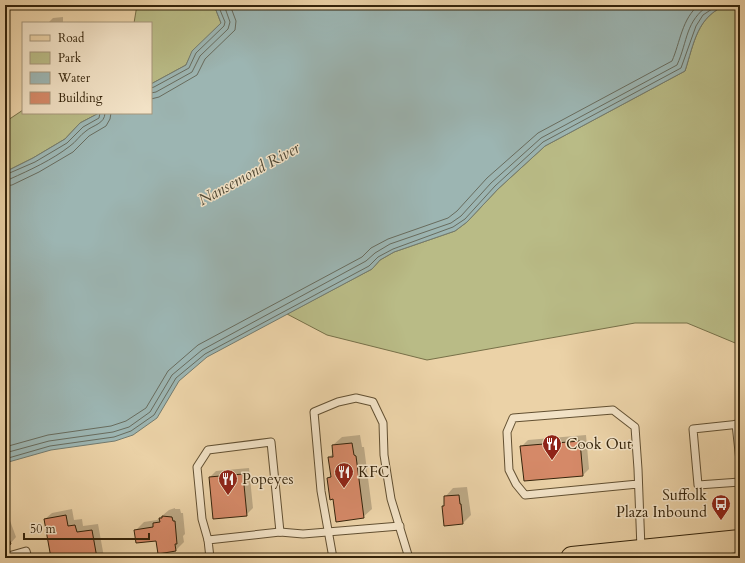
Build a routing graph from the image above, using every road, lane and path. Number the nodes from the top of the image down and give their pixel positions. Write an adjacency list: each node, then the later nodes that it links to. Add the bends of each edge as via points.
1 (738, 424): 2 (lane); 3 (lane, via 693,429 698,485)
2 (740, 461)
3 (740, 482)
4 (638, 484): 4 (lane, via 635,427 612,410 512,418 507,432 509,470 525,495); 10 (lane)
5 (400, 526): 7 (lane); 7 (lane, via 391,499 384,455 383,423 373,402 356,398 314,412); 16 (lane)
6 (280, 532): 7 (lane); 8 (lane); 8 (lane, via 271,442 208,450 197,468 202,519)
7 (329, 532): 15 (lane)
8 (208, 540): 14 (lane)
9 (740, 541): 10 (main road)
10 (657, 553): 12 (main road)
11 (5, 557): 13 (lane, via 26,551)
12 (599, 557): 17 (main road)
13 (28, 558)
14 (210, 558)
15 (333, 558)
16 (409, 558)
17 (572, 558)

